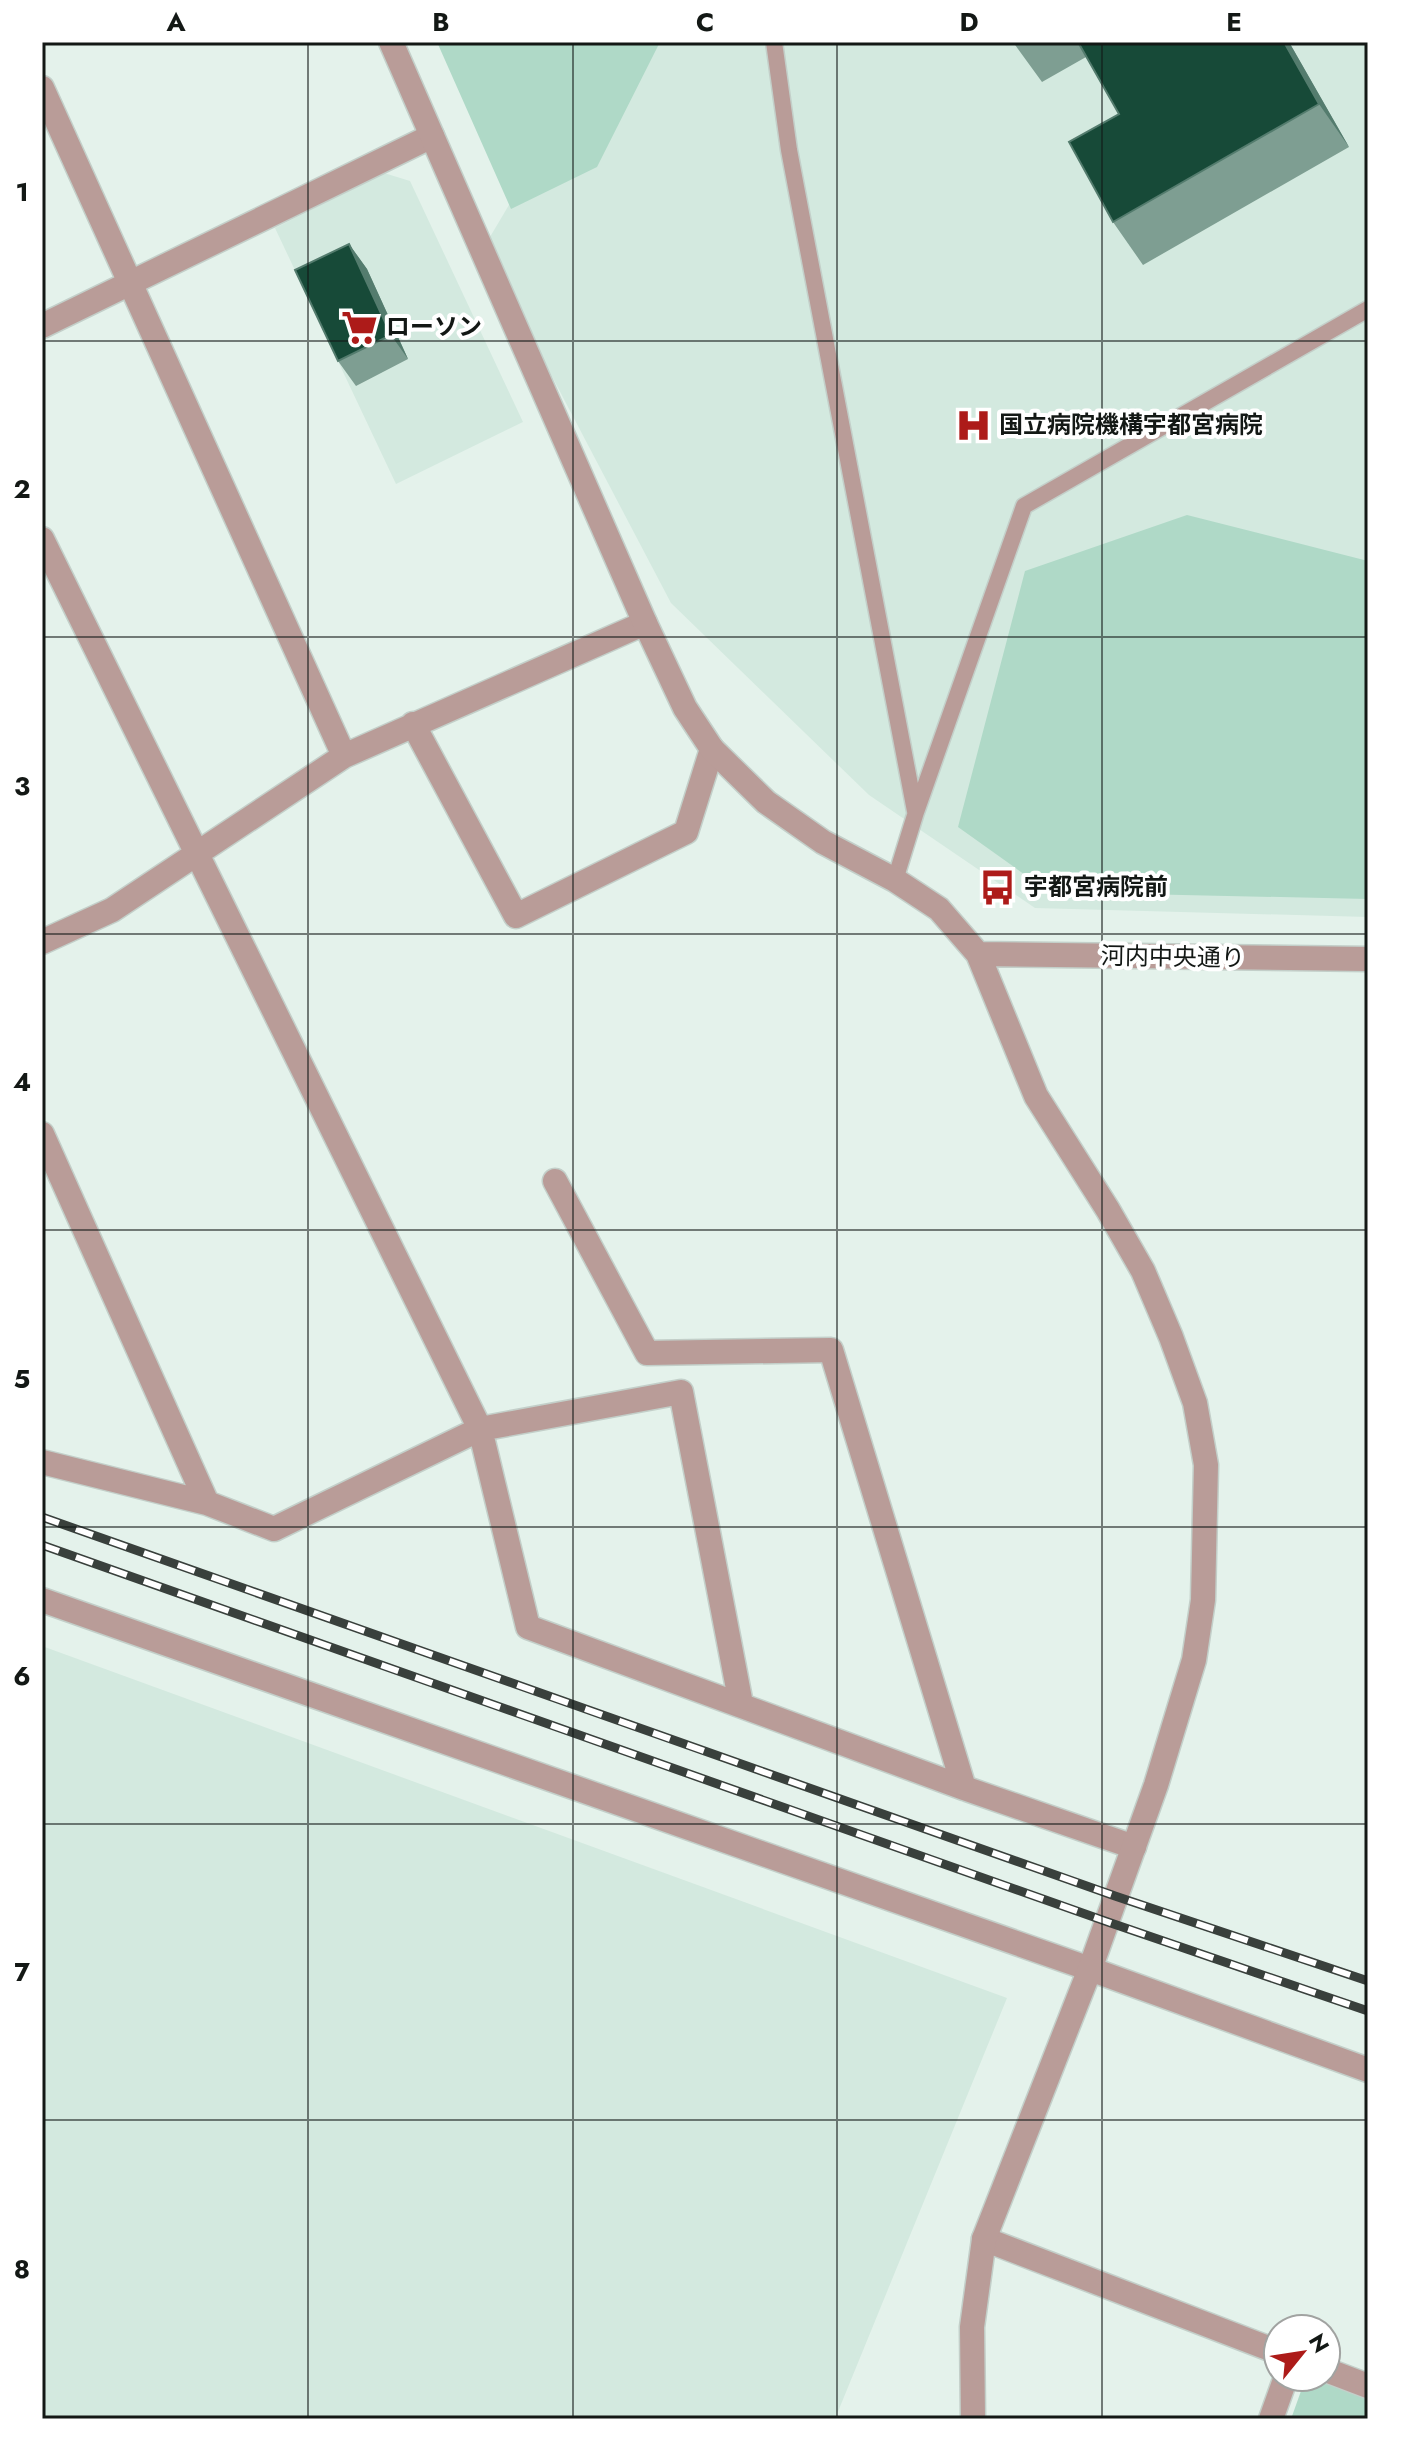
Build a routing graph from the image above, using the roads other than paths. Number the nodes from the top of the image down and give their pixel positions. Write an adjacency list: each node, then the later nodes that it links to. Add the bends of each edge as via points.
1 (391, 42): 4 (street)
2 (774, 42): 13 (lane, via 789,150)
3 (42, 88): 5 (street)
4 (432, 136): 5 (street); 9 (street)
5 (129, 282): 7 (street); 12 (street)
6 (1368, 309): 13 (lane, via 1024,506)
7 (42, 326)
8 (42, 539): 14 (street)
9 (645, 623): 10 (street); 11 (street, via 685,708)
10 (413, 724): 11 (street, via 516,916 686,832); 12 (street)
11 (712, 749): 15 (street, via 766,802)
12 (344, 756): 14 (street)
13 (916, 812): 15 (lane)
14 (197, 854): 16 (street, via 112,910); 21 (street)
15 (895, 880): 17 (street, via 939,909)
16 (42, 942)
17 (978, 954): 18 (street, 河内中央通り); 27 (street, via 1036,1096 1143,1271 1195,1403 1206,1465 1203,1600 1194,1660)
18 (1368, 959)
19 (42, 1134): 23 (street)
20 (555, 1181): 26 (street, via 647,1353 831,1350)
21 (480, 1429): 23 (street, via 274,1529); 25 (street, via 528,1627); 25 (street, via 681,1392)
22 (42, 1462): 23 (street)
23 (207, 1503)
24 (42, 1600): 28 (street)
25 (741, 1704): 26 (street)
26 (964, 1788): 27 (street)
27 (1134, 1847): 28 (street)
28 (1090, 1969): 29 (street); 30 (street)
29 (1368, 2070)
30 (984, 2239): 31 (street); 35 (street, via 972,2327)
31 (1262, 2346)
32 (1342, 2376): 33 (street)
33 (1368, 2386)
34 (1280, 2393): 36 (street)
35 (973, 2419)
36 (1271, 2419)

